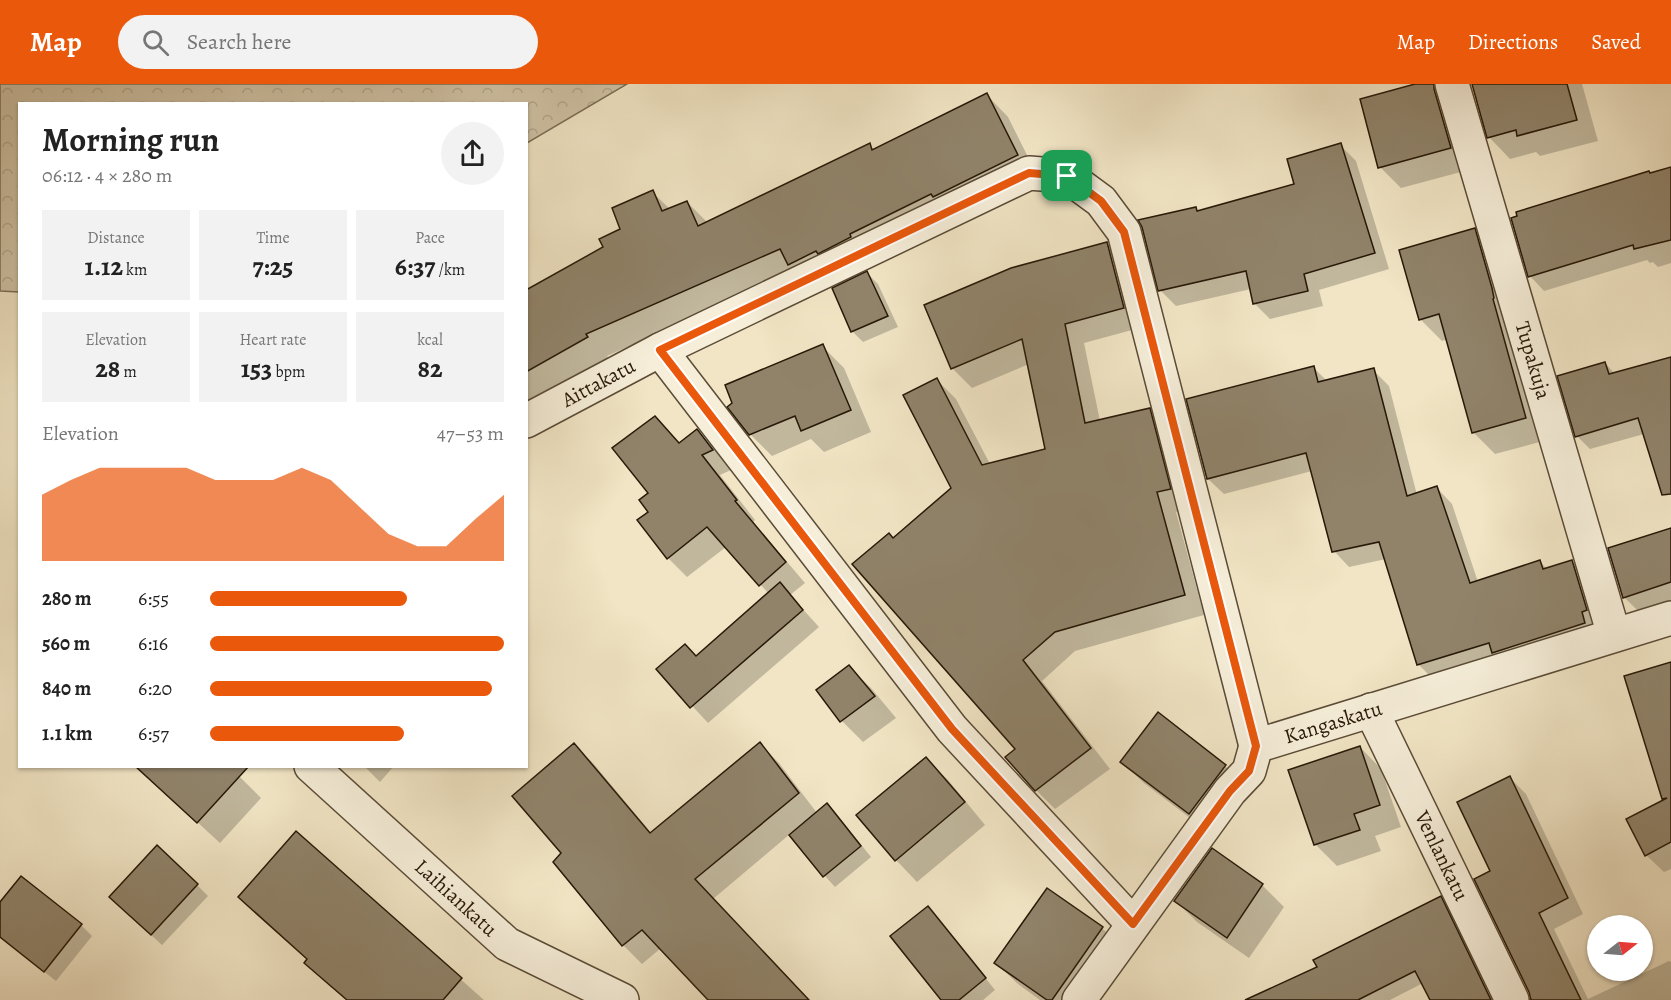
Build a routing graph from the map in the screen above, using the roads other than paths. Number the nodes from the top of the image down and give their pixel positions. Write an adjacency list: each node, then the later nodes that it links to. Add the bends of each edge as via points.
1 (1452, 84): 5 (street, Tupakuja)
2 (660, 350): 3 (street, Aittakatu); 7 (street, Aittakatu, via 1029,173 1067,176 1101,201 1124,232); 9 (street, via 952,729)
3 (528, 420)
4 (1671, 618): 5 (street, Kangaskatu)
5 (1614, 635): 6 (street, Kangaskatu)
6 (1371, 710): 7 (street, Kangaskatu); 12 (street, Venlankatu)
7 (1256, 746): 9 (street, Kangaskatu, via 1249,771 1230,791)
8 (313, 768): 10 (street, Laihiankatu, via 507,944)
9 (1133, 924): 11 (street, Kangaskatu)
10 (622, 1000)
11 (1079, 1000)
12 (1512, 1000)

